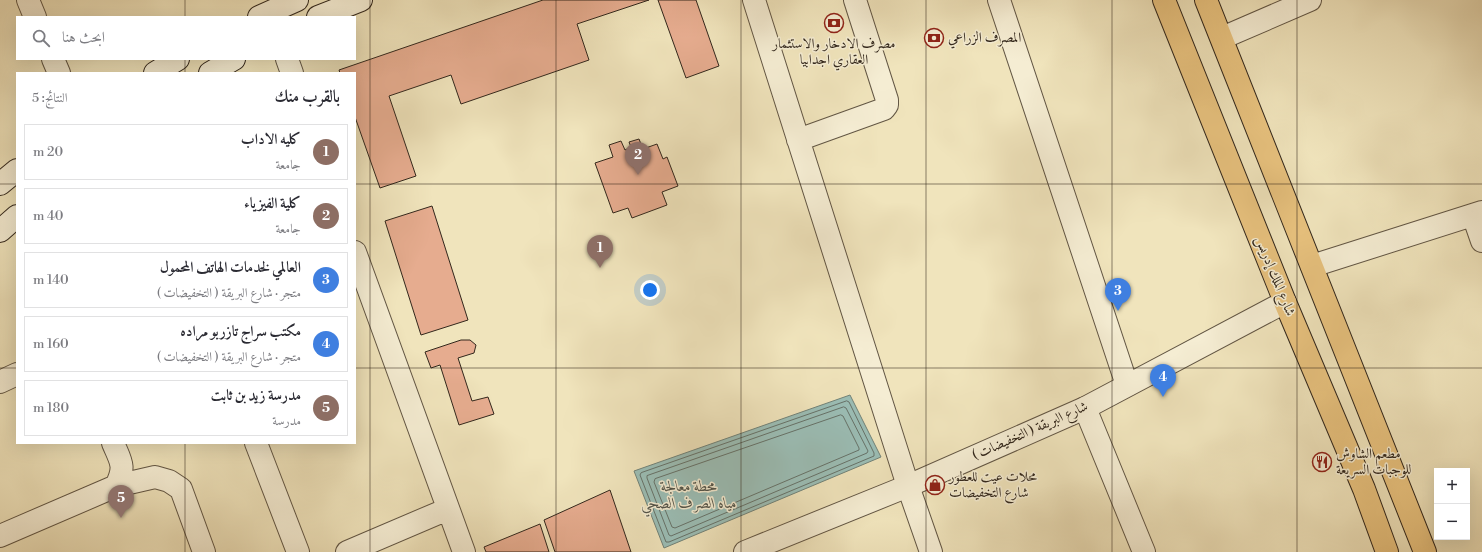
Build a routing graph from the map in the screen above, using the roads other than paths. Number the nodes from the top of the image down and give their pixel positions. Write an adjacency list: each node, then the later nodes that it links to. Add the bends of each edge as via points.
1 (28, 0): 10 (street)
2 (297, 0): 11 (street)
3 (361, 0): 12 (street)
4 (754, 0): 22 (street)
5 (855, 0): 22 (street, via 887,106)
6 (999, 0): 32 (street)
7 (1164, 0): 29 (highway, شارع الملك إدريس)
8 (1206, 0): 13 (highway)
9 (1310, 0): 13 (street)
10 (35, 16)
11 (261, 16)
12 (321, 16)
13 (1222, 38): 28 (highway)
14 (53, 60): 18 (street)
15 (176, 60): 19 (street)
16 (232, 60): 20 (street)
17 (287, 60): 21 (street)
18 (59, 72)
19 (157, 72)
20 (212, 72)
21 (292, 72)
22 (798, 140): 37 (street)
23 (16, 171): 24 (street)
24 (0, 184)
25 (1477, 213): 26 (street); 28 (street)
26 (1482, 241)
27 (356, 255): 38 (street)
28 (1312, 266): 48 (highway)
29 (1285, 302): 32 (street, شارع البريقة ( التخفيضات )); 47 (highway, شارع الملك إدريس, via 1364,489)
30 (16, 374): 31 (street)
31 (0, 382)
32 (1128, 385): 33 (street, شارع البريقة ( التخفيضات ))
33 (1085, 408): 37 (street, شارع البريقة ( التخفيضات )); 46 (street)
34 (113, 444): 36 (street, via 122,463 122,475)
35 (256, 444): 41 (street)
36 (116, 486): 39 (street); 40 (street, via 155,477 169,481 181,489)
37 (908, 486): 44 (street, شارع البريقة ( التخفيضات )); 45 (street)
38 (448, 509): 42 (street); 43 (street)
39 (0, 536)
40 (204, 552)
41 (298, 552)
42 (348, 552)
43 (464, 552)
44 (744, 552)
45 (931, 552)
46 (1144, 552)
47 (1387, 552)
48 (1425, 552)

